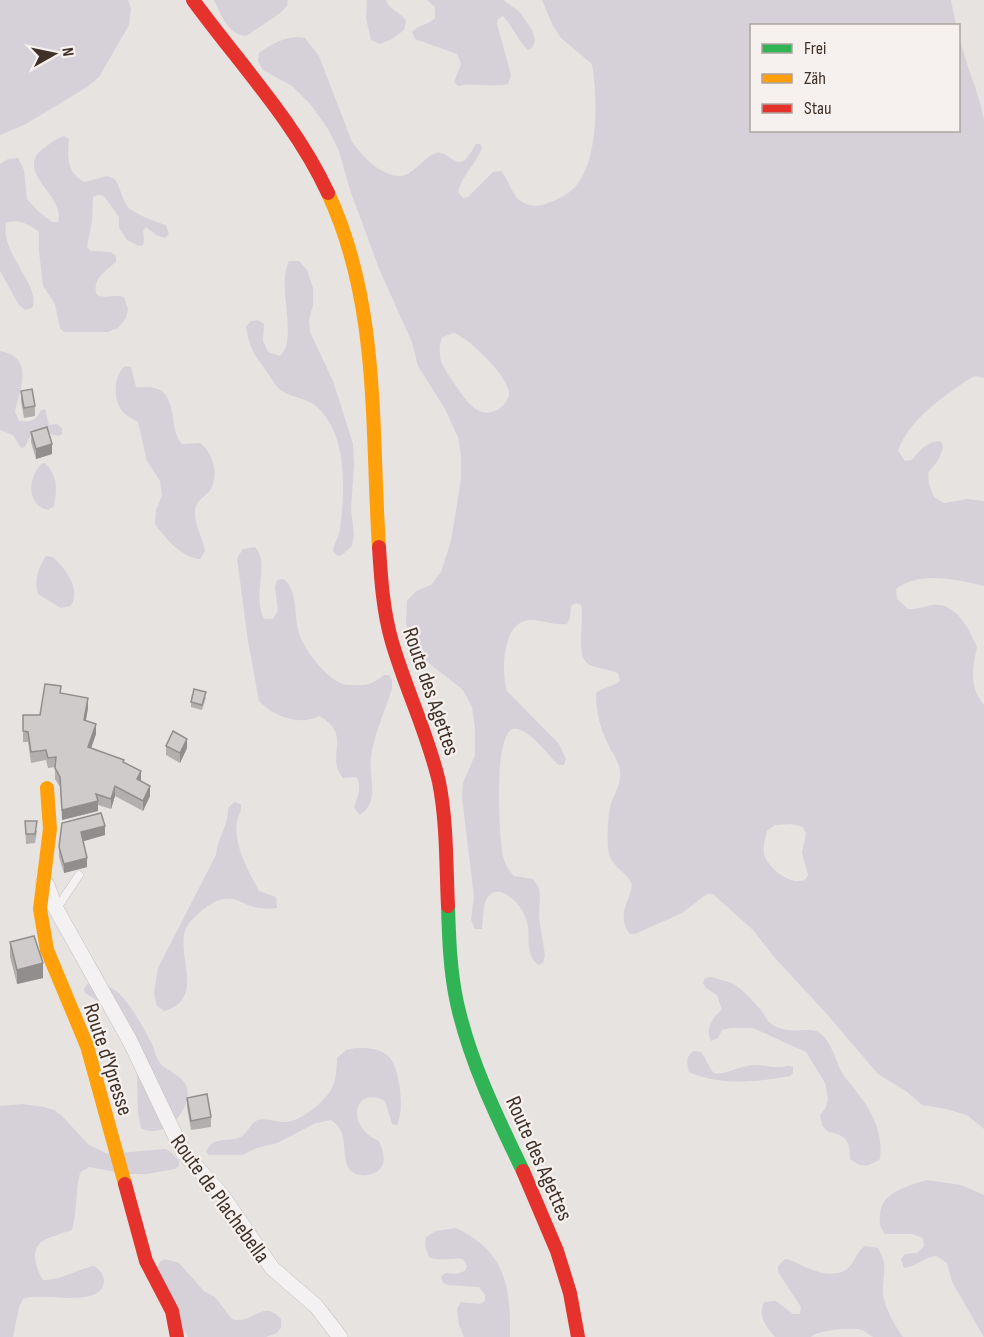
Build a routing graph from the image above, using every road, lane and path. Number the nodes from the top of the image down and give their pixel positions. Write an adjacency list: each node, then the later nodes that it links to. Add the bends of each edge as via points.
1 (194, 0): 8 (street, Route des Agettes, via 291,127 337,211 355,259 370,350 384,605 396,658 425,731 440,786 457,1001 472,1055 564,1269)
2 (46, 788): 4 (street, Route d'Ypresse, via 54,829)
3 (79, 875): 5 (lane)
4 (43, 883): 5 (street, Route de Plachebella); 6 (street, Route d'Ypresse, via 40,909 47,950 87,1046 146,1261 172,1311)
5 (55, 907): 7 (street, Route de Plachebella, via 130,1041 183,1152 221,1194 272,1268 316,1306)
6 (177, 1337)
7 (340, 1337)
8 (578, 1337)

